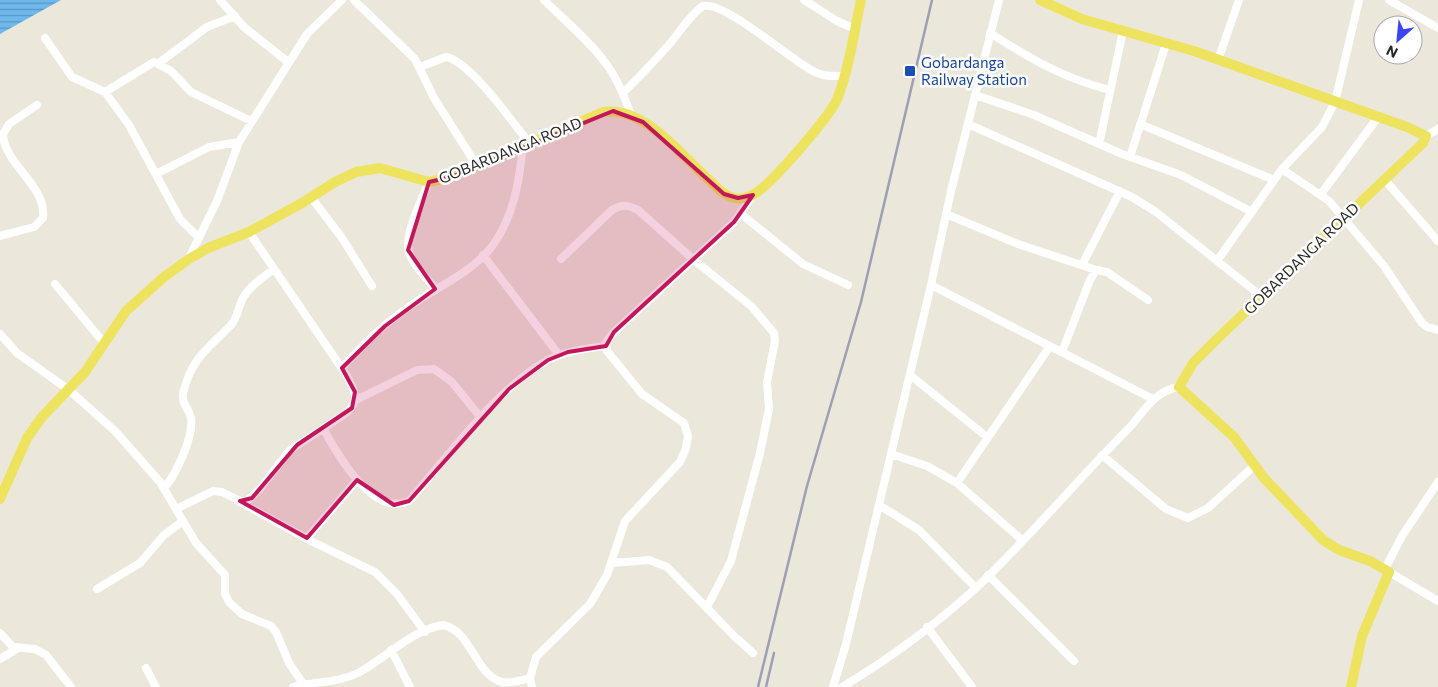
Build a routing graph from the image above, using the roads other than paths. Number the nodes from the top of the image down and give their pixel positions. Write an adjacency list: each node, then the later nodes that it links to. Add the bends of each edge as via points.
1 (220, 0): 14 (street)
2 (342, 0): 22 (street, via 307,34)
3 (354, 0): 24 (street, via 404,46)
4 (545, 0): 28 (street, via 596,50)
5 (708, 0): 13 (street)
6 (804, 0): 16 (street)
7 (861, 0): 16 (main road)
8 (999, 0): 18 (street)
9 (1040, 0): 17 (main road, via 1068,14)
10 (1239, 0): 21 (street)
11 (1359, 0): 30 (street)
12 (1389, 0): 15 (street)
13 (702, 6): 25 (street, via 716,5 724,9 756,28 814,72); 28 (street)
14 (235, 16): 22 (street, via 254,36); 23 (street, via 207,27)
15 (1438, 28)
16 (855, 29): 25 (main road)
17 (1123, 31): 20 (main road); 26 (street)
18 (990, 33): 26 (street, via 1057,72); 29 (street)
19 (45, 38): 27 (street, via 72,77)
20 (1166, 44): 21 (main road); 36 (street)
21 (1218, 60): 30 (main road)
22 (288, 62): 34 (street)
23 (159, 63): 27 (street, via 150,63); 34 (street, via 191,92)
24 (420, 67): 41 (street, via 446,57 458,62 484,88); 43 (street, via 434,98)
25 (845, 76): 51 (main road, via 829,114)
26 (1110, 90): 40 (street)
27 (105, 92): 45 (street, via 129,125)
28 (623, 93): 32 (street)
29 (975, 95): 35 (street); 40 (street, via 1034,115)
30 (1335, 102): 33 (main road); 44 (street, via 1316,134)
31 (37, 105): 58 (street, via 9,124 3,134 6,149 42,203 43,218 34,227)
32 (631, 115): 41 (main road, GOBARDANGA ROAD, via 620,111 603,112); 51 (main road, GOBARDANGA ROAD, via 674,146 724,194 738,198)
33 (1378, 117): 38 (main road); 50 (street)
34 (252, 121): 39 (street)
35 (968, 124): 49 (street); 55 (street)
36 (1140, 124): 42 (street); 47 (street)
37 (1438, 129): 38 (street)
38 (1426, 136): 46 (main road, GOBARDANGA ROAD)
39 (239, 142): 45 (street, via 209,147); 59 (street)
40 (1099, 144): 42 (street)
41 (526, 145): 43 (main road, GOBARDANGA ROAD); 61 (street, via 514,202 500,234)
42 (1130, 157): 53 (street, via 1181,175)
43 (477, 166): 48 (main road, GOBARDANGA ROAD)
44 (1282, 169): 47 (street); 50 (street)
45 (156, 174): 59 (street, via 180,219)
46 (1384, 179): 56 (main road, GOBARDANGA ROAD); 60 (street)
47 (1274, 180): 53 (street)
48 (430, 182): 52 (main road, GOBARDANGA ROAD, via 371,168 335,182); 73 (street, via 412,227 408,250)
49 (1120, 191): 65 (street, via 1156,212); 66 (street)
50 (1321, 194): 56 (street)
51 (753, 195): 54 (street)
52 (311, 197): 57 (main road, GOBARDANGA ROAD); 72 (street)
53 (1252, 212): 65 (street)
54 (741, 214): 64 (street); 70 (street, via 803,264)
55 (946, 214): 66 (street, via 1018,244); 71 (street)
56 (1343, 219): 74 (main road, GOBARDANGA ROAD); 76 (street, via 1384,266 1422,323)
57 (249, 232): 62 (main road, GOBARDANGA ROAD); 67 (street)
58 (0, 236)
59 (200, 238): 62 (street)
60 (1438, 242)
61 (483, 255): 73 (street); 82 (street)
62 (189, 259): 78 (main road, GOBARDANGA ROAD, via 136,300)
63 (561, 259): 64 (street, via 612,210 628,205 643,214)
64 (694, 260): 79 (street, via 614,332); 112 (street, via 756,311 774,333 775,341 767,382 767,423 760,453 731,561)
65 (1217, 261): 74 (street)
66 (1082, 265): 68 (street)
67 (274, 269): 83 (street); 98 (street, via 247,292 235,320 209,344 191,372 182,396 190,426 177,471)
68 (1096, 270): 75 (street, via 1107,272); 81 (street)
69 (55, 284): 78 (street)
70 (848, 285)
71 (931, 285): 80 (street); 84 (street)
72 (372, 286)
73 (436, 289): 83 (street, via 384,326)
74 (1261, 296): 85 (main road, GOBARDANGA ROAD, via 1193,364)
75 (1148, 300)
76 (1438, 330)
77 (0, 334): 86 (street, via 17,353)
78 (104, 343): 86 (main road, GOBARDANGA ROAD)
79 (606, 346): 82 (street); 106 (street, via 642,394 684,423 688,436 680,462 625,521)
80 (1050, 346): 81 (street); 91 (street)
81 (1062, 352): 87 (street)
82 (559, 355): 89 (street, via 509,388)
83 (342, 368): 88 (street)
84 (910, 375): 91 (street); 92 (street)
85 (1180, 387): 87 (street, via 1167,390); 94 (main road, via 1234,437)
86 (69, 390): 98 (street, via 115,431); 99 (main road, GOBARDANGA ROAD, via 42,417 28,438)
87 (1153, 399): 93 (street)
88 (356, 400): 89 (street, via 417,370 434,369 452,382); 90 (street, via 352,408)
89 (481, 418): 95 (street, via 410,501 394,505)
90 (323, 428): 95 (street, via 343,465); 100 (street, via 289,452 252,498)
91 (987, 437): 97 (street)
92 (891, 454): 97 (street, via 926,466); 101 (street)
93 (1102, 455): 94 (street, via 1166,509 1188,518 1208,508); 105 (street)
94 (1254, 466): 107 (main road, via 1329,544)
95 (357, 480): 104 (street)
96 (1438, 482): 107 (street, via 1402,536)
97 (957, 483): 105 (street)
98 (164, 488): 102 (street)
99 (0, 499)
100 (240, 502): 102 (street, via 222,492 212,491); 104 (street)
101 (879, 504): 109 (street, via 919,530); 130 (street)
102 (176, 508): 103 (street)
103 (183, 521): 110 (street, via 164,535 140,563); 124 (street, via 203,552 225,575 225,594 229,602 242,614 271,626)
104 (307, 538): 114 (street, via 375,572)
105 (1022, 540): 108 (street)
106 (612, 563): 112 (street, via 659,562); 122 (street, via 601,587 583,613 536,657)
107 (1387, 570): 111 (street); 133 (main road, via 1362,636)
108 (988, 575): 109 (street); 120 (street)
109 (976, 588): 113 (street)
110 (97, 589)
111 (1438, 601)
112 (708, 607): 118 (street)
113 (927, 627): 123 (street); 132 (street)
114 (424, 632): 117 (street); 122 (street, via 438,626 449,626 495,679 512,682)
115 (0, 633): 116 (street, via 9,645)
116 (18, 648): 119 (street); 125 (street, via 35,649 46,655)
117 (391, 650): 124 (street, via 351,676); 128 (street)
118 (753, 653)
119 (0, 659)
120 (1074, 661)
121 (146, 668): 126 (street)
122 (530, 678): 129 (street)
123 (853, 684): 131 (street)
124 (304, 685): 127 (street)
125 (71, 687)
126 (156, 687)
127 (293, 687)
128 (410, 687)
129 (532, 687)
130 (833, 687)
131 (842, 687)
132 (972, 687)
133 (1351, 687)

